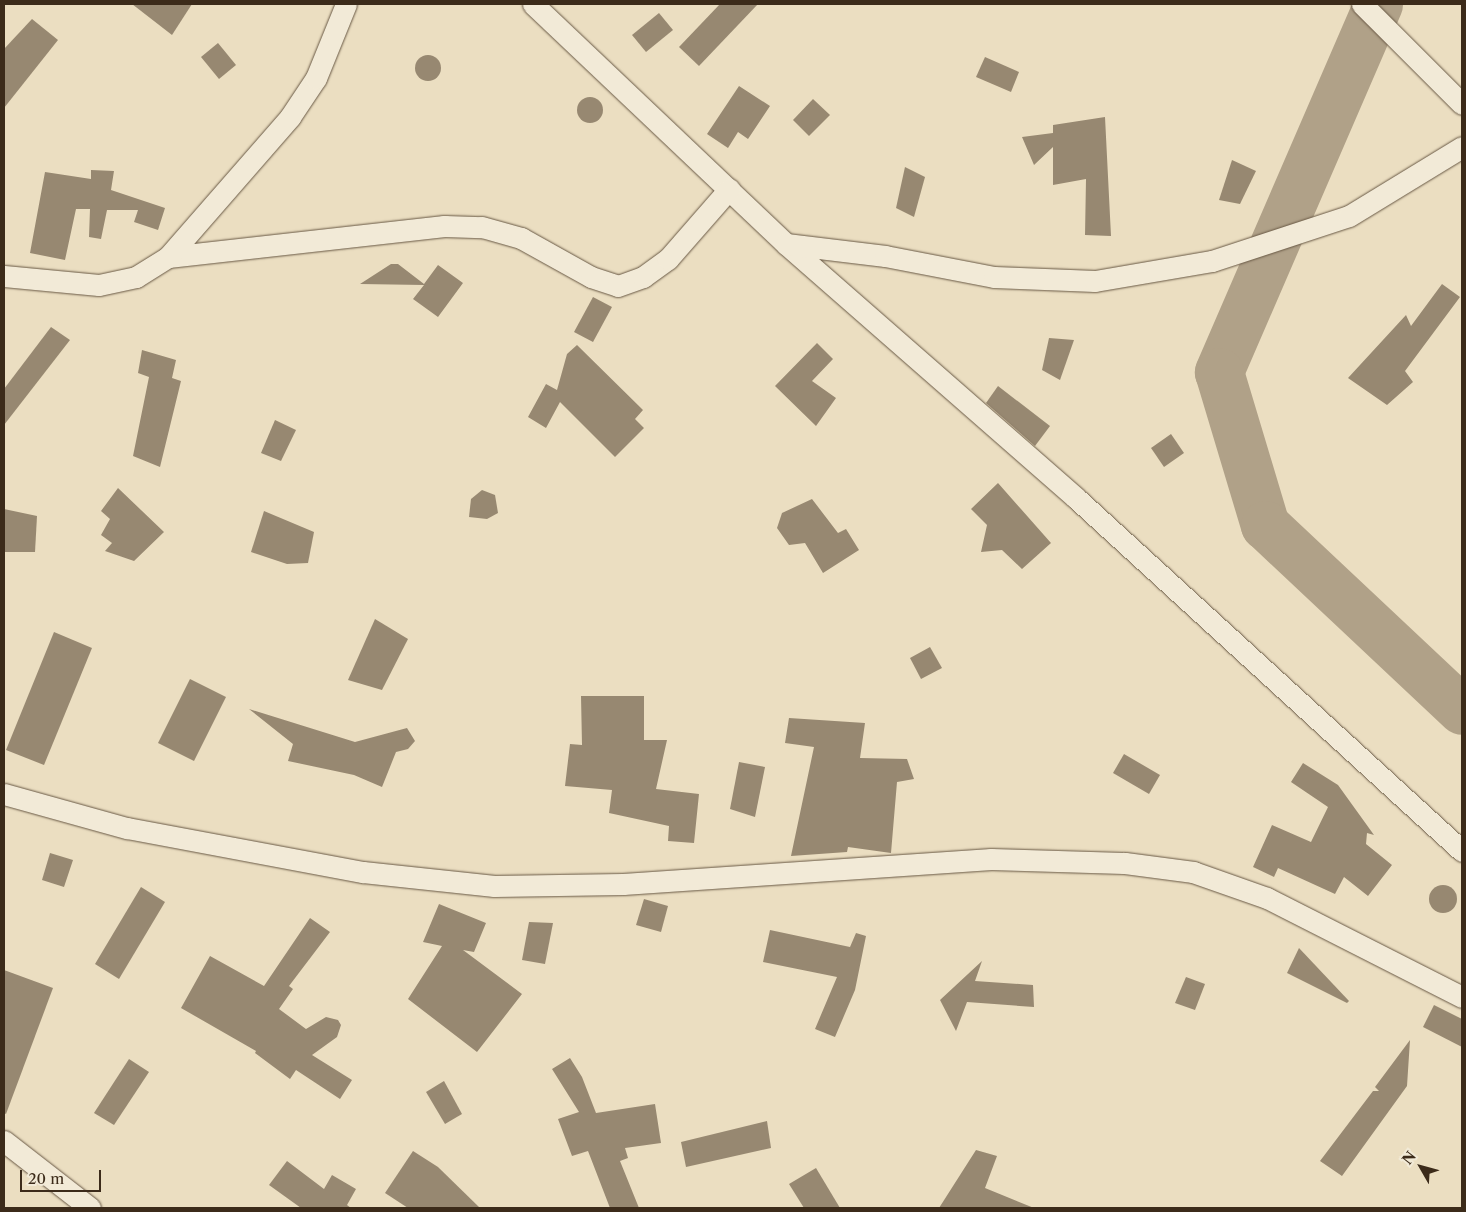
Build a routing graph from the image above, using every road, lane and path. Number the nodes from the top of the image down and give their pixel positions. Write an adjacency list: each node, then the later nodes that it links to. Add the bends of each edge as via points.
1 (346, 4): 8 (street, via 316,78 290,117)
2 (533, 4): 6 (street)
3 (1362, 4): 4 (street)
4 (1462, 104)
5 (1458, 155): 7 (street, via 1349,216 1212,261 1095,281 994,277 885,256)
6 (729, 189): 7 (street); 8 (street, via 668,259 643,276 618,286 591,277 521,238 482,227 444,226)
7 (786, 244): 11 (street, via 1076,498)
8 (168, 257): 9 (street, via 136,277 99,286)
9 (4, 276)
10 (4, 794): 12 (street, via 127,828 363,872 494,886 623,884 991,859 1144,866 1193,872 1267,898)
11 (1462, 851)
12 (1462, 997)
13 (4, 1141): 14 (street)
14 (90, 1208)

